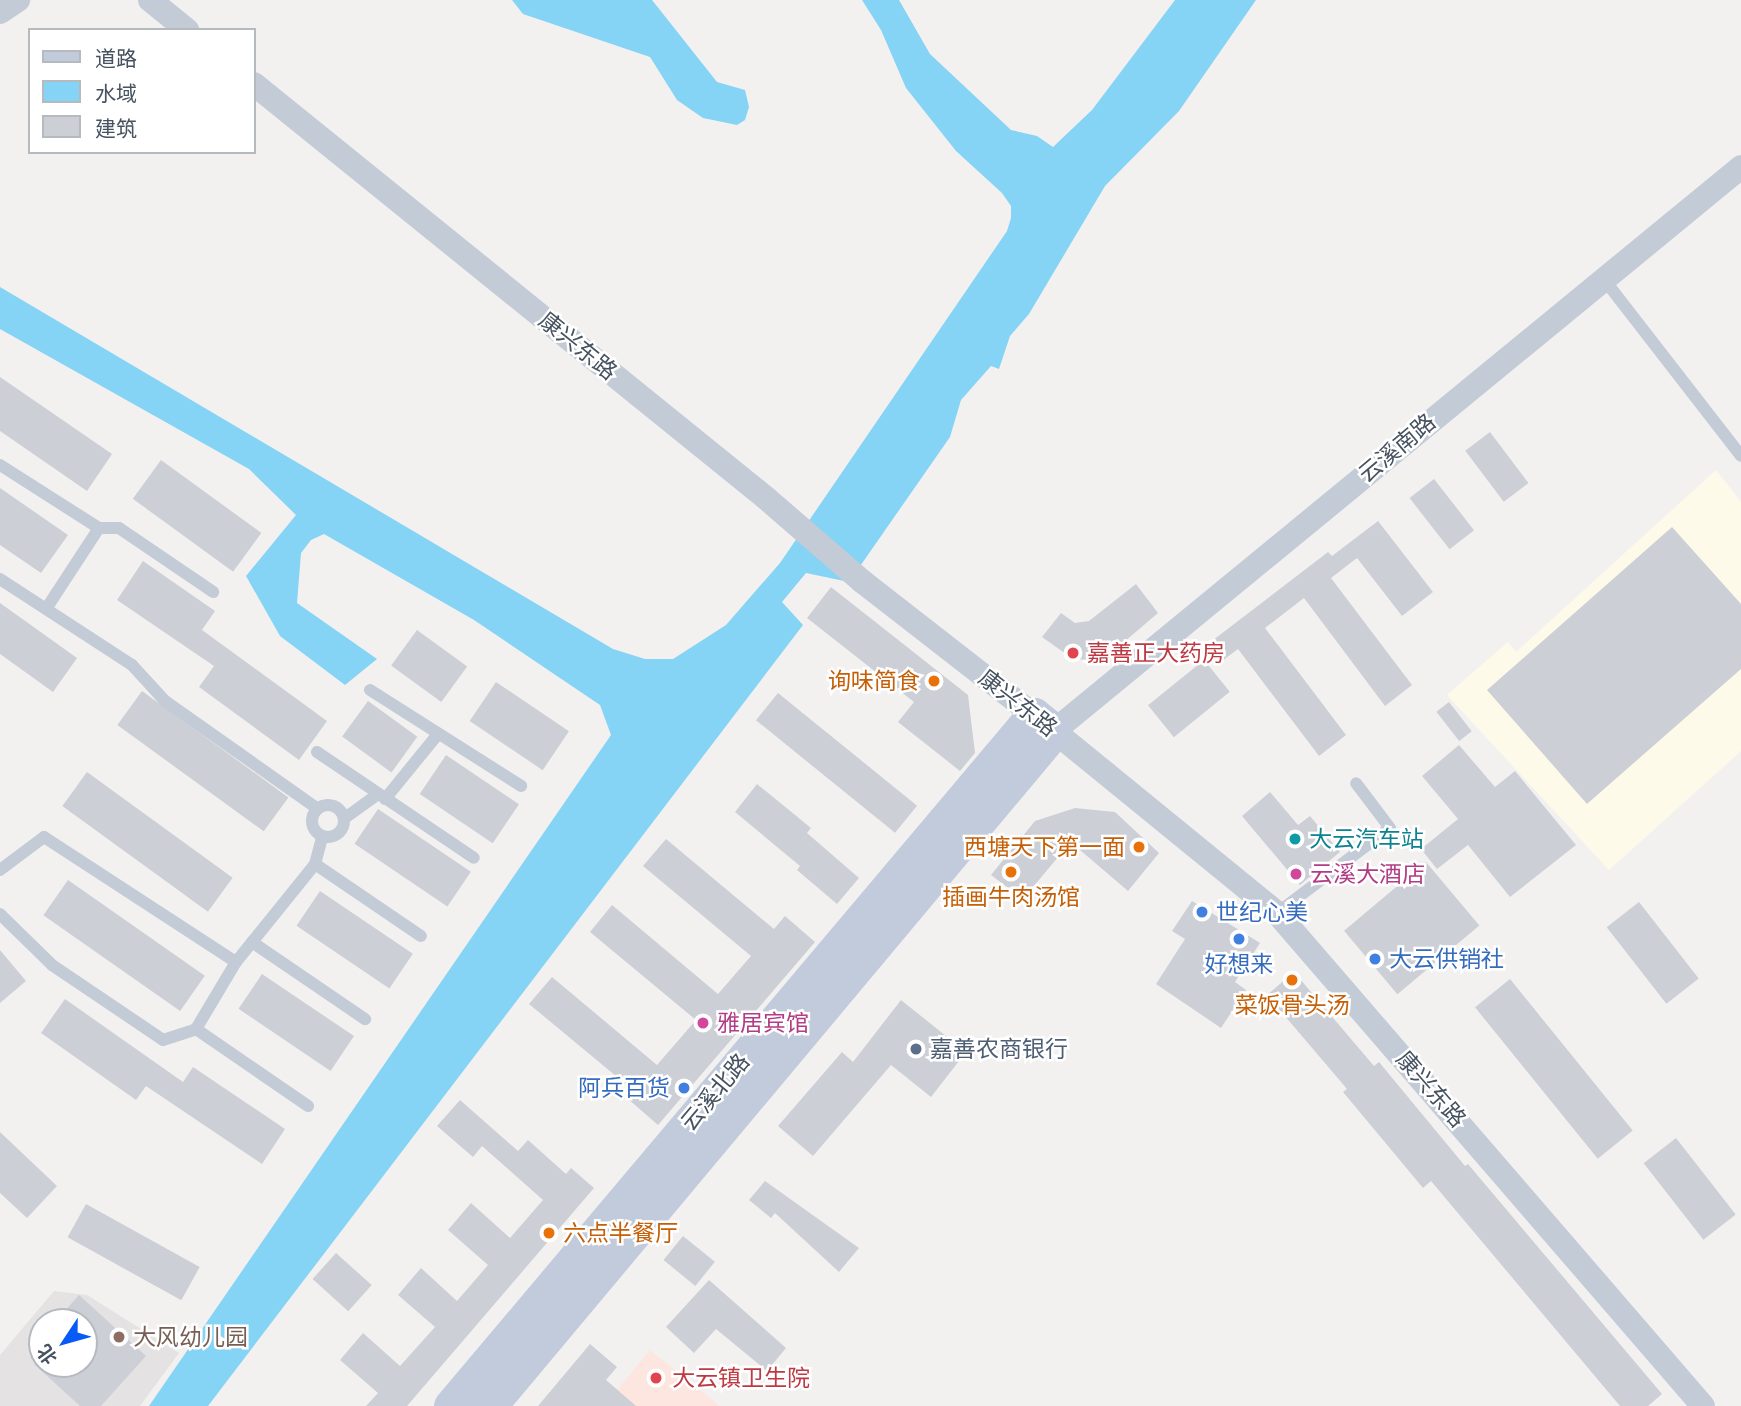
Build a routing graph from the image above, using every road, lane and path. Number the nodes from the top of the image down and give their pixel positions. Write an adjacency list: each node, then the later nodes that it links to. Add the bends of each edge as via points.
1 (18, 0): 3 (street)
2 (150, 0): 4 (street)
3 (0, 12)
4 (185, 28)
5 (256, 86): 15 (street, 康兴东路, via 766,498 863,582)
6 (1741, 167): 7 (street, 云溪南路)
7 (1603, 278): 8 (lane); 15 (street, 云溪南路)
8 (1741, 456)
9 (0, 466): 10 (lane)
10 (99, 528): 12 (lane, via 119,528); 13 (lane)
11 (0, 579): 13 (lane)
12 (213, 592)
13 (46, 609): 21 (lane, via 132,665 164,701)
14 (370, 690): 16 (lane)
15 (1044, 723): 27 (street, 康兴东路); 35 (street, 云溪北路); 36 (street, 云溪北路)
16 (438, 734): 19 (lane); 20 (lane)
17 (317, 752): 20 (lane)
18 (1356, 783): 27 (lane, via 1390,828)
19 (521, 786)
20 (382, 797): 22 (lane); 24 (lane)
21 (318, 809): 22 (lane, via 337,807); 23 (lane, via 311,824)
22 (345, 818): 23 (lane, via 343,829 332,838)
23 (322, 838): 25 (lane)
24 (474, 858)
25 (315, 864): 29 (lane); 30 (lane)
26 (0, 870): 31 (lane, via 44,836)
27 (1277, 913): 37 (street, 康兴东路)
28 (0, 914): 33 (lane, via 52,965 163,1040)
29 (421, 936)
30 (252, 942): 31 (lane); 32 (lane)
31 (236, 962): 33 (lane)
32 (365, 1019)
33 (196, 1029): 34 (lane)
34 (308, 1107)
35 (451, 1406)
36 (489, 1406)
37 (1703, 1406)

